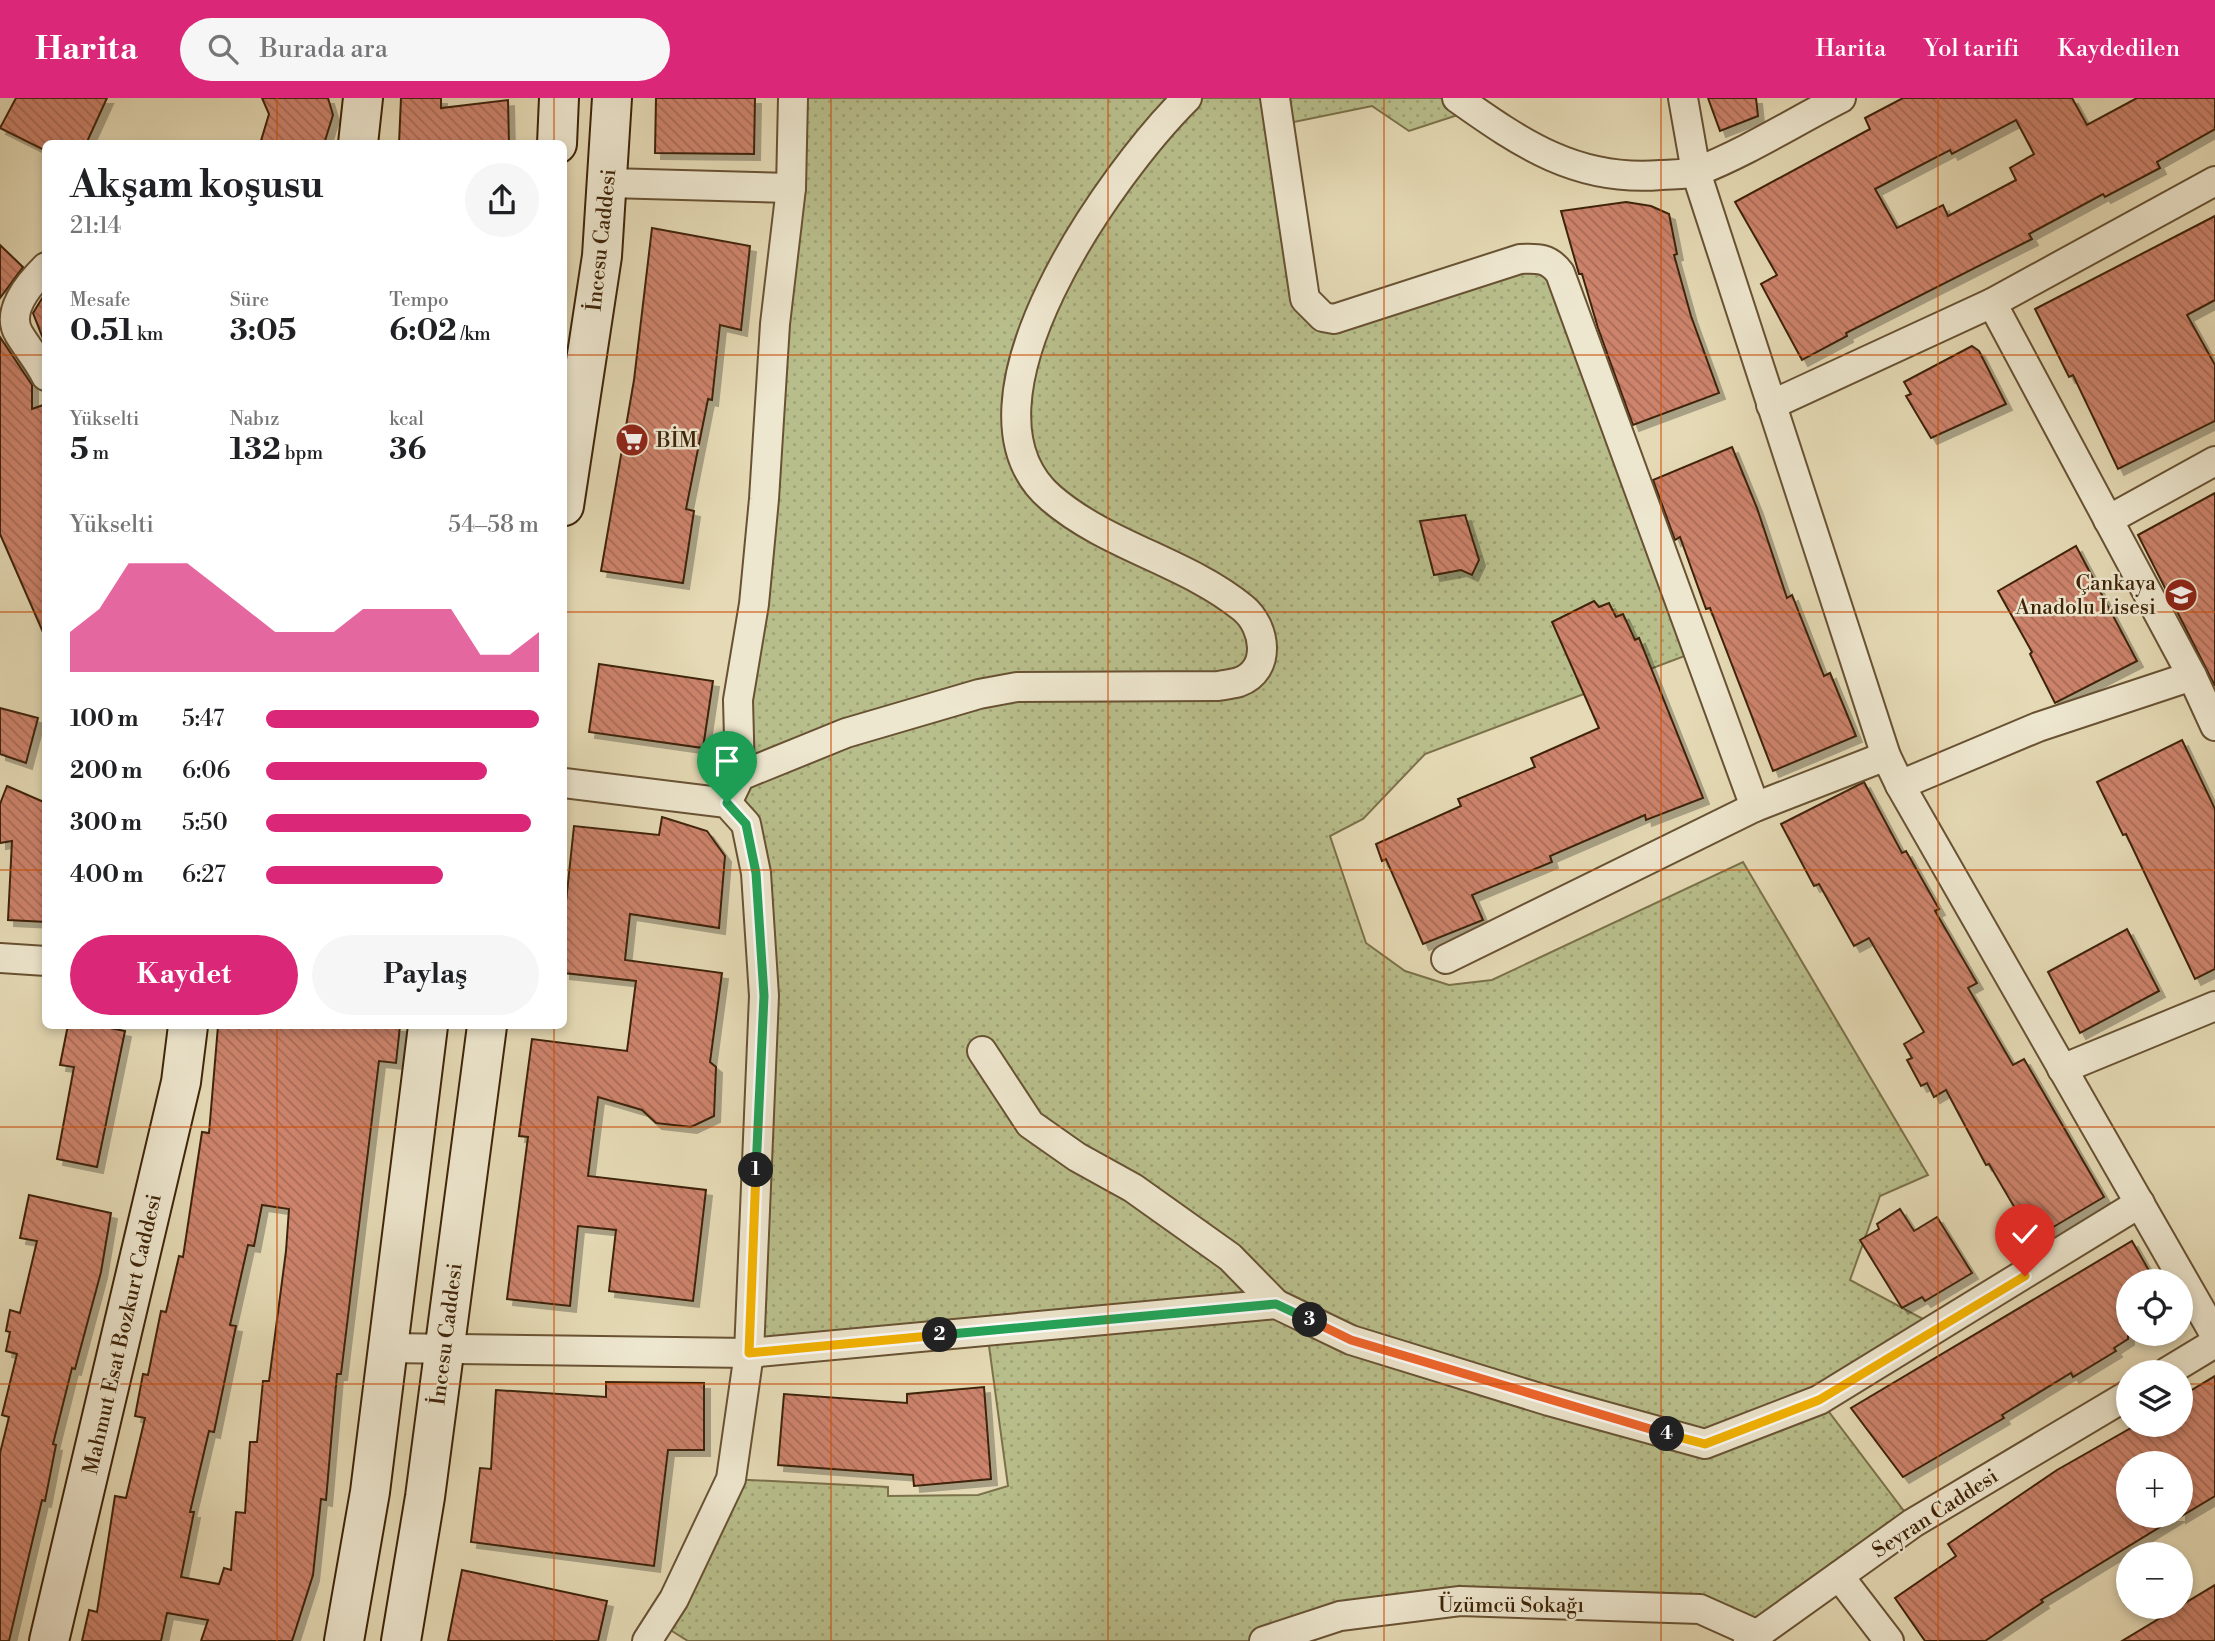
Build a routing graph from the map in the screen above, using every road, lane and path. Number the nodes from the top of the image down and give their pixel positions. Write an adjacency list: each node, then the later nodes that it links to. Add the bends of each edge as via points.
1 (363, 98): 10 (main road)
2 (559, 98): 11 (main road)
3 (612, 98): 14 (main road, İncesu Caddesi)
4 (793, 98): 15 (street)
5 (1187, 98): 26 (street, via 1128,164 1049,292 1027,344 1018,385 1018,449 1028,473 1049,497 1087,525 1182,567 1245,610 1263,638 1261,657 1252,673 1240,682 1218,686 1017,687 979,694 846,733)
6 (1275, 98): 30 (street, via 1305,299 1323,317 1334,319 1520,259 1543,259 1560,273)
7 (1457, 98): 12 (street, via 1506,133 1586,171 1617,176)
8 (1683, 98): 12 (street)
9 (1841, 98): 12 (street)
10 (359, 140)
11 (557, 140)
12 (1696, 172): 19 (street)
13 (2215, 181): 17 (street)
14 (609, 184): 15 (street); 21 (main road, İncesu Caddesi)
15 (791, 188): 26 (street, via 775,324 754,604 738,699)
16 (42, 271): 18 (street, via 15,310 15,326)
17 (1992, 303): 19 (street); 22 (street)
18 (42, 370)
19 (1771, 405): 25 (street)
20 (2215, 461): 22 (street)
21 (567, 486)
22 (2108, 520): 23 (street)
23 (2192, 676): 24 (street); 28 (street, via 2038,727)
24 (2215, 726)
25 (1886, 756): 28 (street); 30 (street)
26 (740, 776): 29 (street)
27 (567, 783): 29 (street)
28 (1900, 785): 39 (street)
29 (727, 803): 46 (street, via 746,824 756,873 764,996)
30 (1755, 807): 32 (street)
31 (0, 958): 33 (street)
32 (1446, 959)
33 (42, 961)
34 (2215, 1006): 39 (street)
35 (188, 1029): 51 (main road, Mahmut Esat Bozkurt Caddesi, via 181,1082)
36 (428, 1029): 44 (main road)
37 (487, 1029): 45 (main road, İncesu Caddesi)
38 (982, 1051): 41 (street, via 1030,1124 1230,1256)
39 (2062, 1069): 40 (street)
40 (2140, 1203): 41 (street, via 1819,1400 1705,1444 1351,1340); 42 (street)
41 (1276, 1304): 46 (street)
42 (2215, 1335)
43 (2215, 1343): 47 (street)
44 (388, 1348): 45 (street); 52 (main road, via 370,1492)
45 (444, 1350): 46 (street); 53 (main road, İncesu Caddesi)
46 (749, 1353): 54 (street, via 731,1479 674,1599)
47 (2187, 1360)
48 (2116, 1402): 49 (street, Seyran Caddesi, via 1913,1523)
49 (1839, 1576): 50 (street, Seyran Caddesi); 56 (street)
50 (1752, 1637): 55 (street, Üzümcü Sokağı, via 1700,1609 1460,1601 1340,1616)
51 (49, 1641)
52 (344, 1641)
53 (401, 1641)
54 (648, 1641)
55 (1264, 1641)
56 (1889, 1641)

